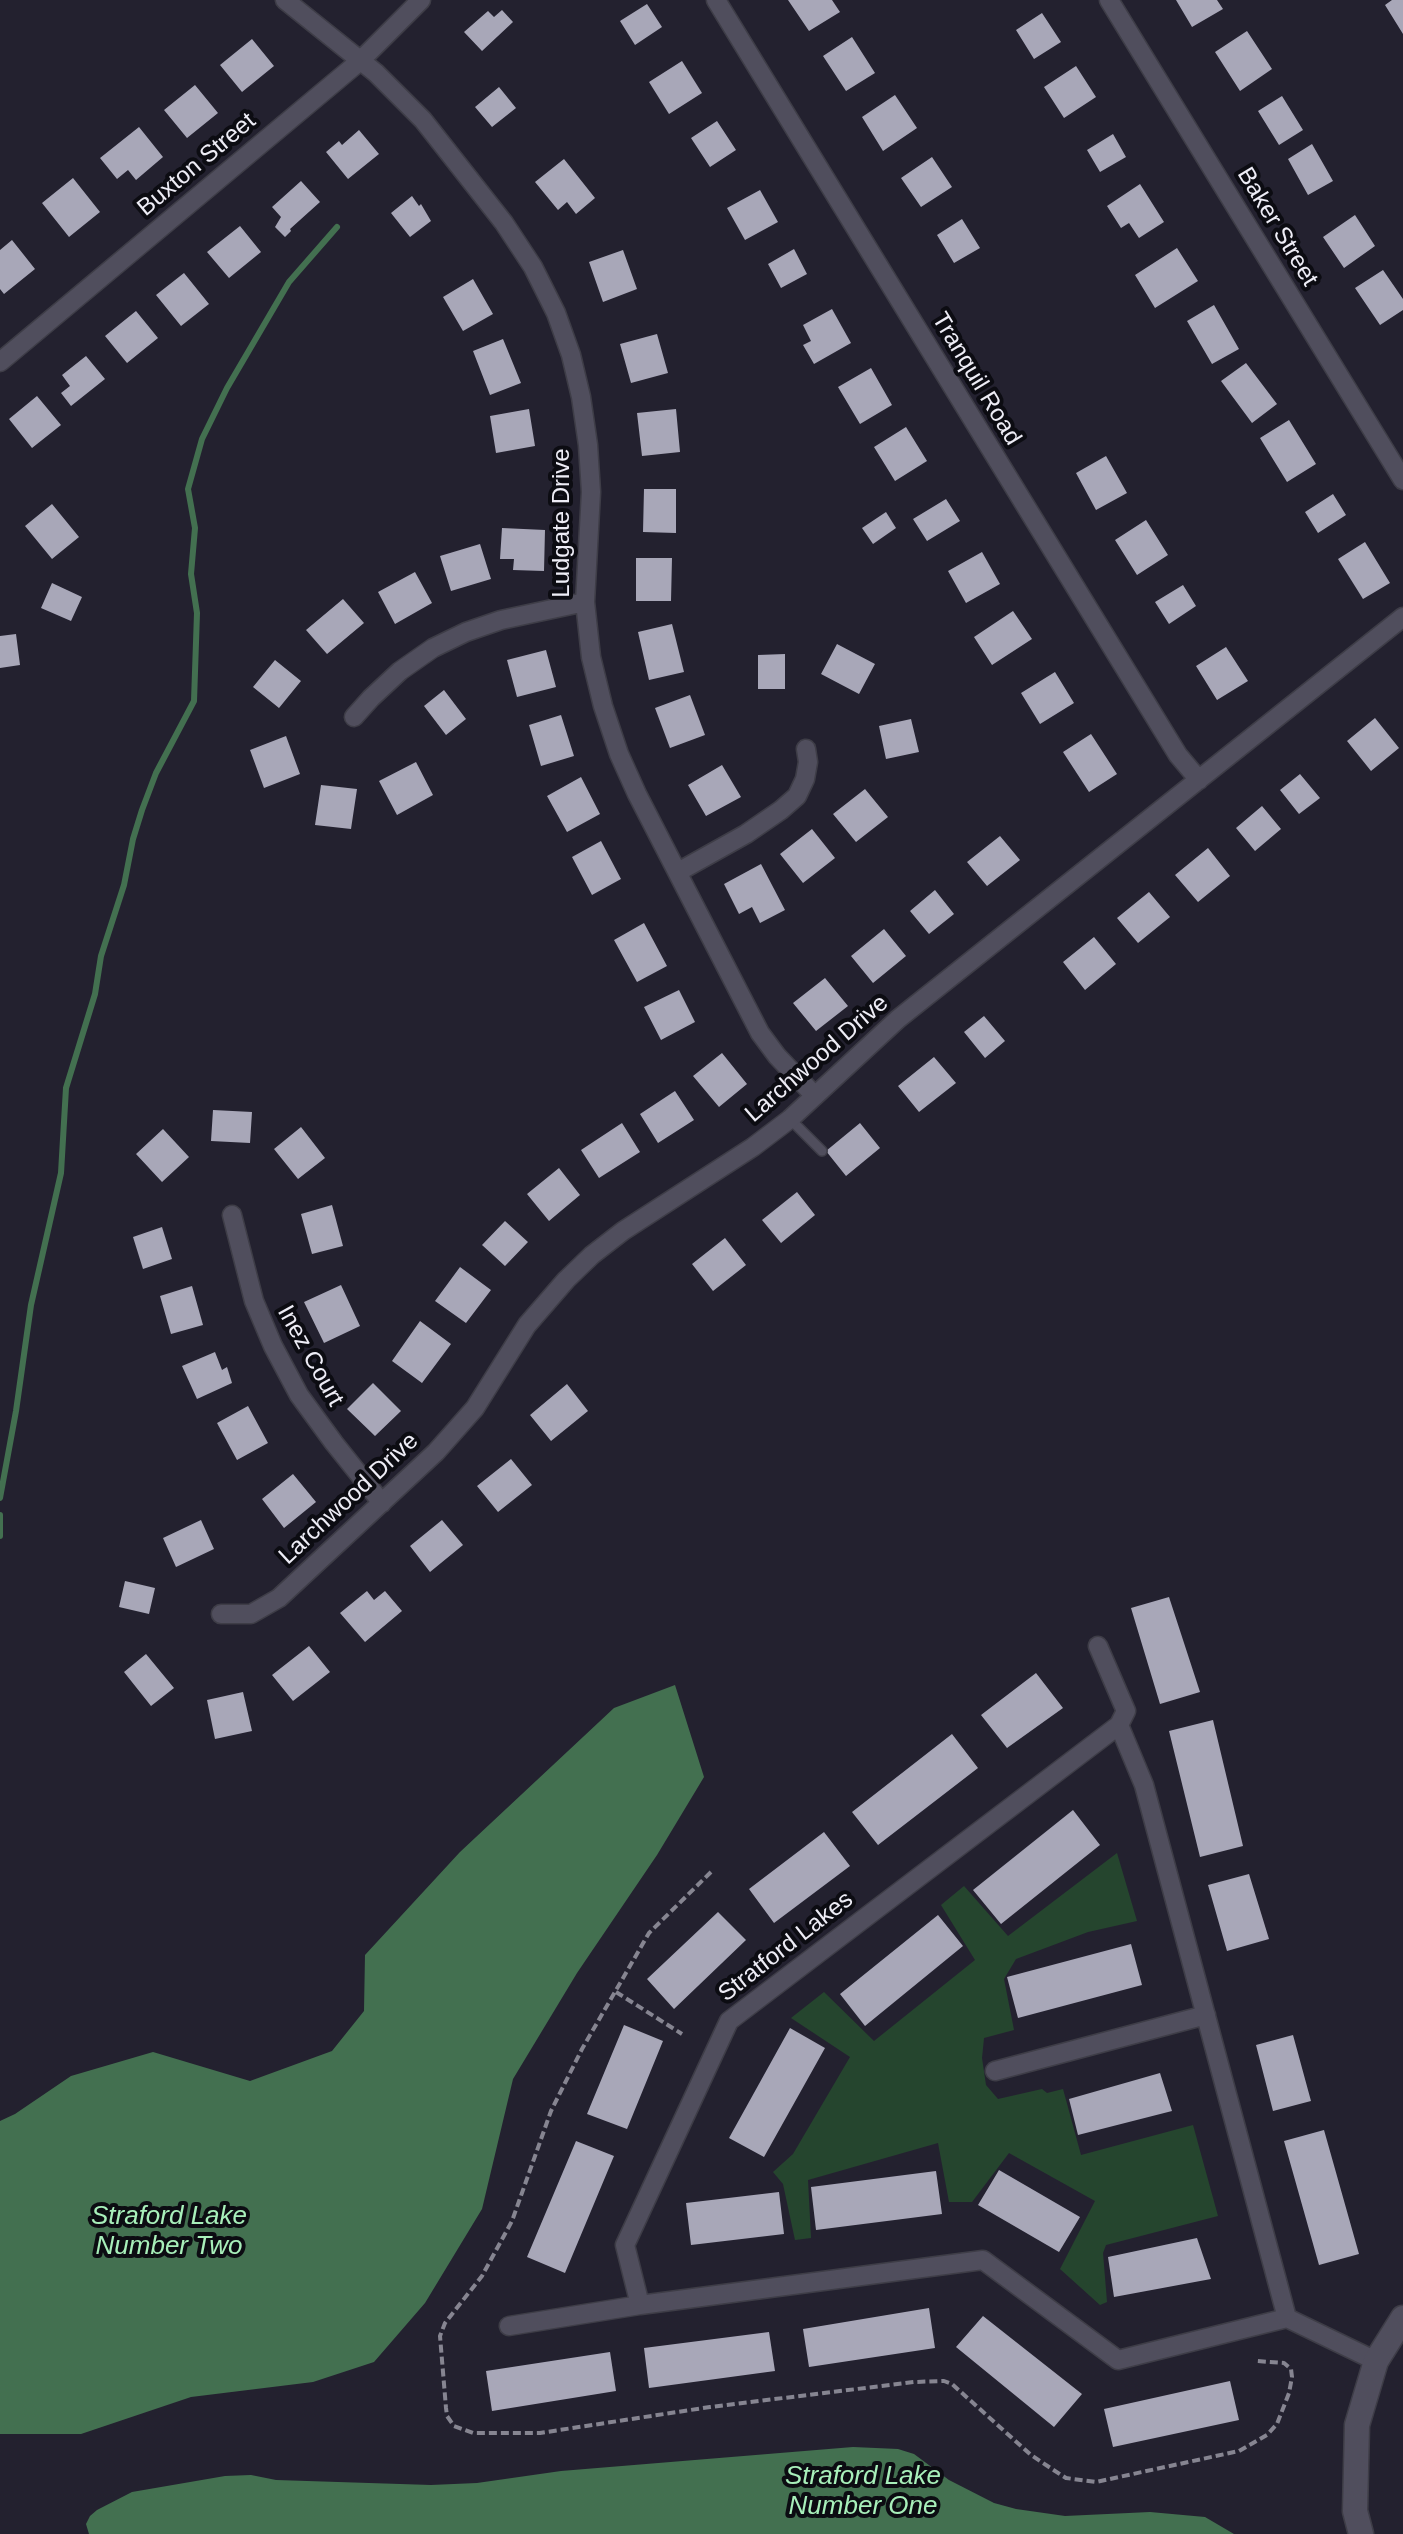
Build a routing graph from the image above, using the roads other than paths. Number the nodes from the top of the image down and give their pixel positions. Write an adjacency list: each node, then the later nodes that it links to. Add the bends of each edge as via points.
1 (285, 0): 5 (street, Ludgate Drive)
2 (421, 0): 5 (street, Buxton Street)
3 (716, 0): 12 (street, Tranquil Road, via 1178,755)
4 (1109, 0): 7 (street, Baker Street)
5 (360, 61): 6 (street, Buxton Street); 8 (street, Ludgate Drive, via 438,138 504,223 556,313 571,355 588,445)
6 (0, 362)
7 (1403, 480)
8 (585, 602): 10 (street, via 501,620 433,648 400,671); 13 (street, Ludgate Drive, via 591,657 619,754)
9 (1403, 617): 12 (street, Larchwood Drive)
10 (354, 717)
11 (806, 749): 13 (street, via 805,779 797,796 746,834)
12 (1199, 780): 14 (street, Larchwood Drive, via 898,1019)
13 (678, 872): 14 (street, Ludgate Drive, via 760,1033)
14 (815, 1096): 15 (street, Larchwood Drive)
15 (790, 1119): 16 (lane); 18 (street, Larchwood Drive, via 623,1231 566,1280 527,1325 475,1408)
16 (822, 1151)
17 (232, 1215): 18 (street, Inez Court, via 254,1301 273,1346 299,1395)
18 (382, 1503): 19 (street, Larchwood Drive, via 279,1598 251,1614)
19 (221, 1614)
20 (1098, 1646): 21 (street, via 1126,1711)
21 (1119, 1725): 22 (street, via 1144,1785); 24 (street, Stratford Lakes, via 729,2021 625,2245)
22 (1206, 2015): 23 (street); 25 (street)
23 (995, 2071)
24 (640, 2305): 25 (street, via 983,2260 1118,2360); 27 (street)
25 (1287, 2318): 28 (street)
26 (1403, 2318): 28 (street)
27 (509, 2326)
28 (1376, 2361): 29 (street, via 1357,2425 1355,2511)
29 (1361, 2534)

